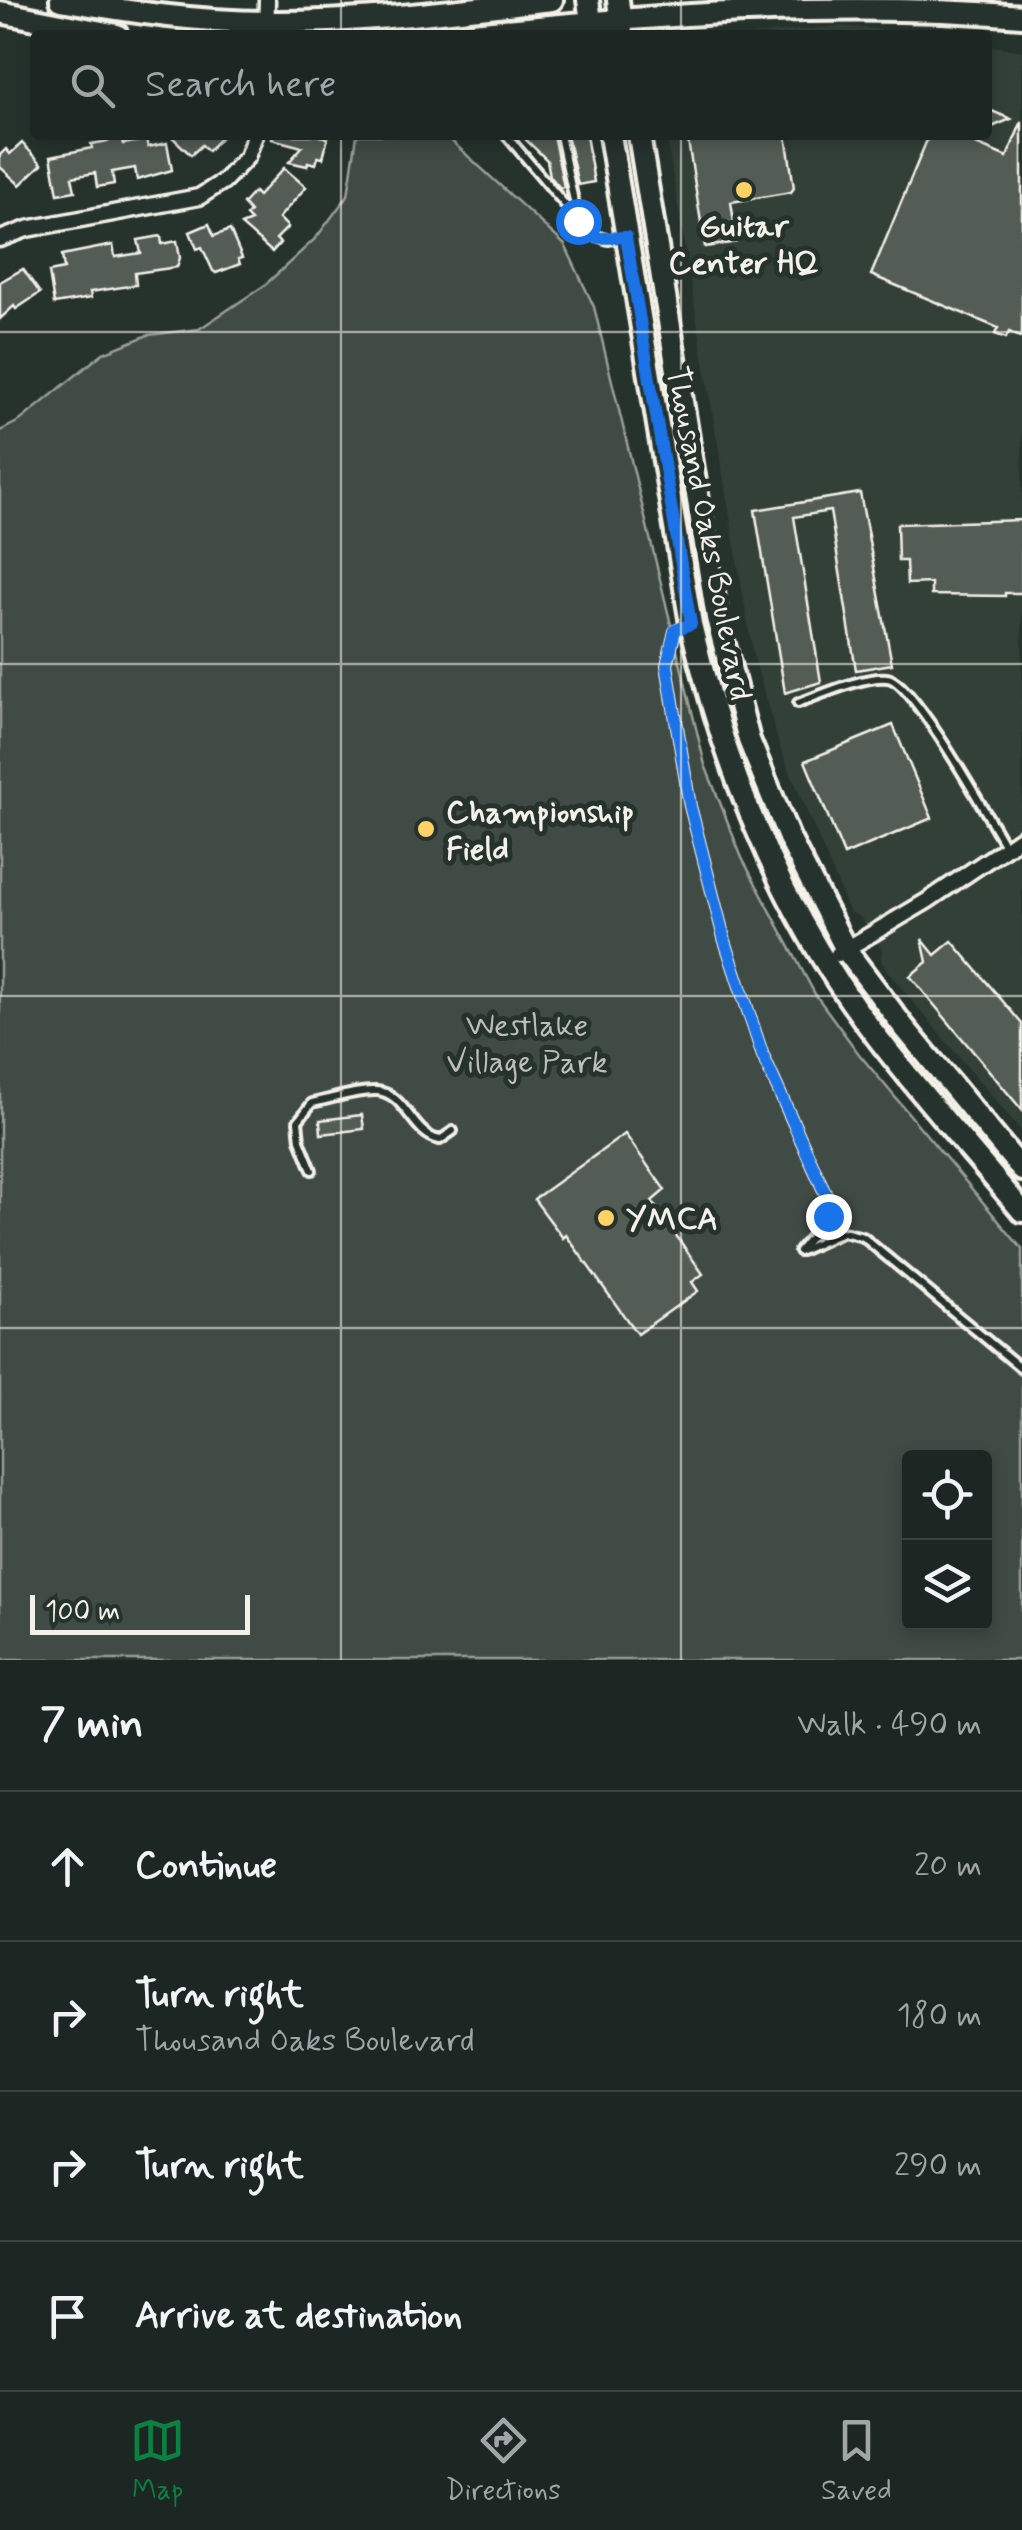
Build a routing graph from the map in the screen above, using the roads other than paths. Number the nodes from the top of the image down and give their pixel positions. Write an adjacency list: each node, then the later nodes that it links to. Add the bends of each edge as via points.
1 (61, 0): 9 (main road)
2 (267, 0): 9 (street)
3 (552, 0): 9 (main road)
4 (904, 2): 6 (main road); 7 (main road, via 787,3)
5 (0, 12): 10 (main road)
6 (1022, 16)
7 (620, 18): 8 (main road)
8 (591, 19): 11 (main road)
9 (266, 29)
10 (92, 30)
11 (496, 30)
12 (253, 140): 18 (street, via 224,181 199,198)
13 (510, 140): 17 (lane)
14 (561, 140): 17 (lane)
15 (611, 140): 19 (main road, Thousand Oaks Boulevard)
16 (640, 140): 20 (main road, Thousand Oaks Boulevard)
17 (578, 221): 19 (lane, via 598,238)
18 (1, 236)
19 (626, 237): 21 (main road, Thousand Oaks Boulevard)
20 (674, 348): 21 (main road); 22 (main road, Thousand Oaks Boulevard)
21 (646, 354): 23 (main road, Thousand Oaks Boulevard)
22 (717, 618): 23 (main road); 27 (main road, Thousand Oaks Boulevard, via 768,791)
23 (691, 624): 28 (main road, Thousand Oaks Boulevard, via 708,701 747,811); 33 (lane, via 675,630 667,665 690,806 763,1056 829,1208 800,1251 843,1232 863,1238)
24 (798, 703): 26 (lane, via 883,678 898,682)
25 (1022, 837): 26 (street)
26 (1006, 848): 27 (street)
27 (846, 950): 28 (street); 31 (main road, Thousand Oaks Boulevard)
28 (824, 960): 32 (main road, Thousand Oaks Boulevard, via 879,1041)
29 (453, 1132): 30 (lane, via 430,1138 394,1098 376,1091 312,1103 298,1121)
30 (312, 1170)
31 (1022, 1170)
32 (1022, 1212)
33 (1022, 1368)

